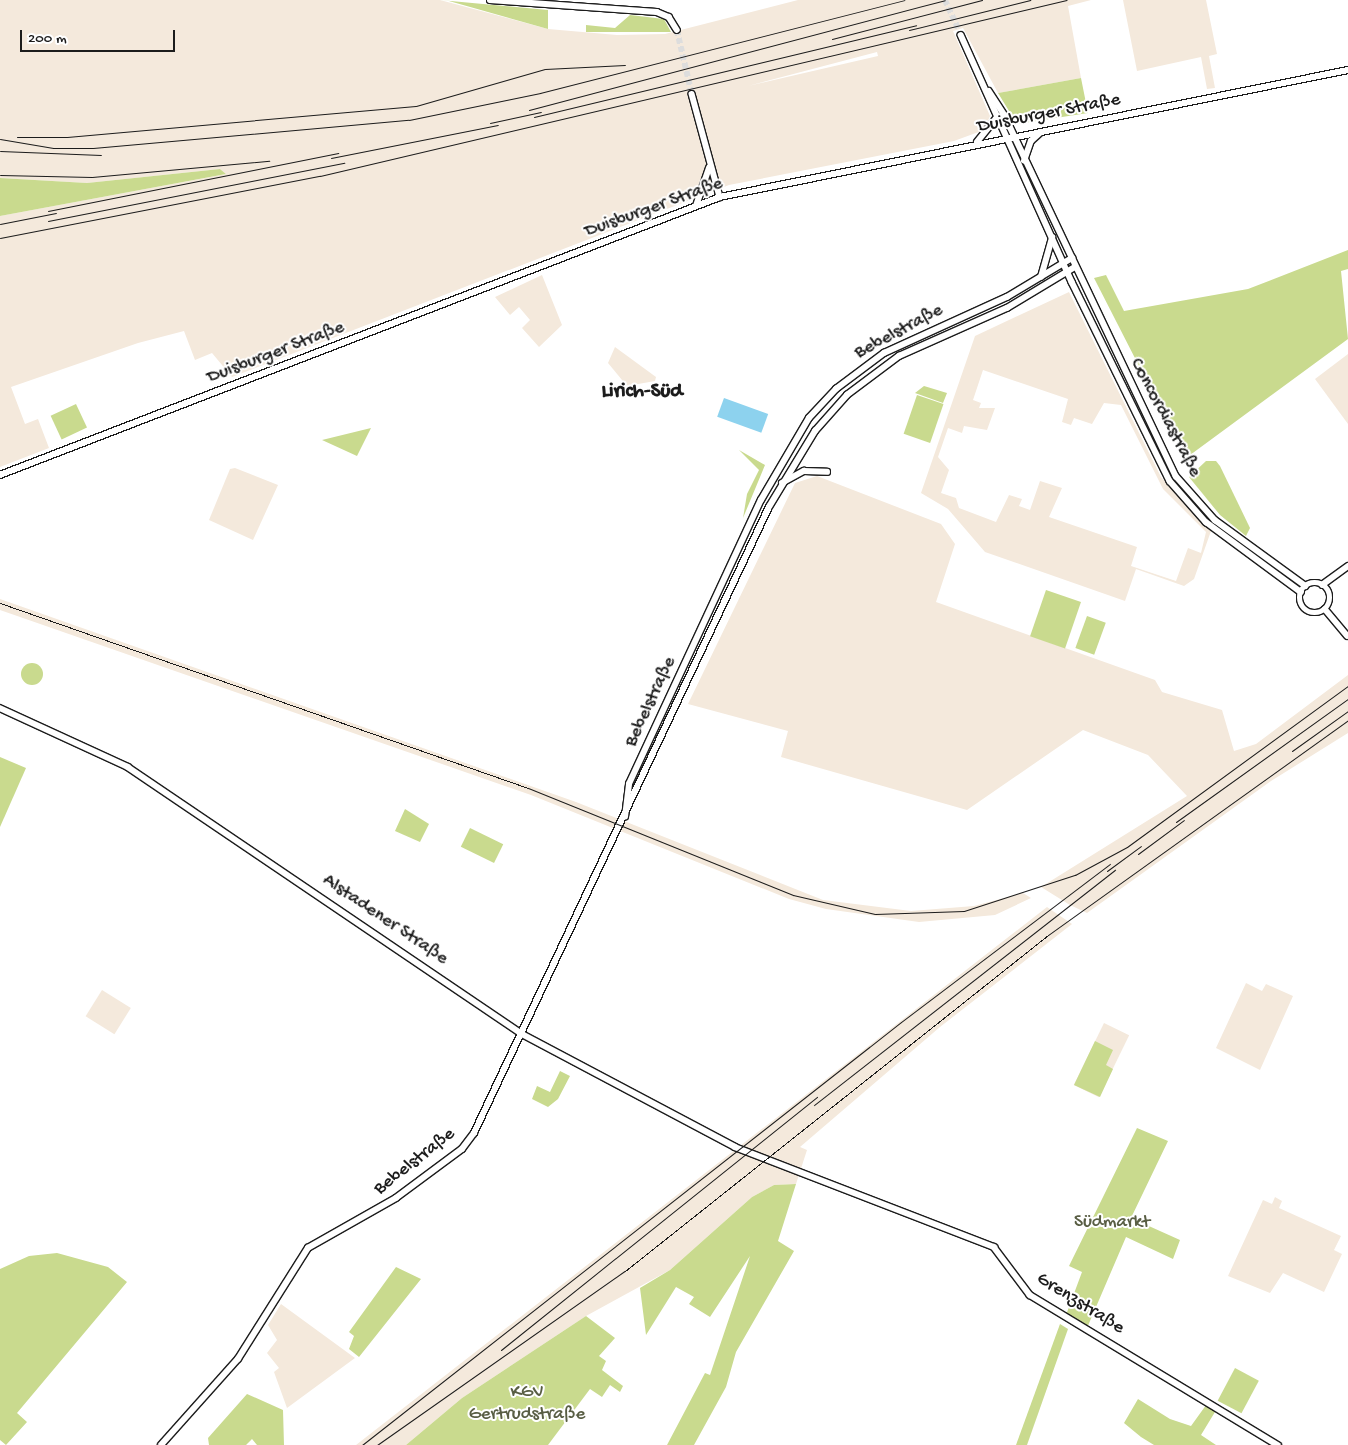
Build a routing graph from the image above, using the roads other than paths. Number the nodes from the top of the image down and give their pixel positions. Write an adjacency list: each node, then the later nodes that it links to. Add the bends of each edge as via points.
1 (490, 0): 2 (street, via 657,12 669,17)
2 (677, 30)
3 (961, 35): 5 (street)
4 (1348, 70): 8 (street, Duisburger Straße)
5 (984, 85): 7 (street, Concordiastraße); 9 (street, Concordiastraße, via 999,104)
6 (692, 94): 13 (street)
7 (997, 117): 10 (street, Concordiastraße); 11 (street)
8 (1042, 131): 9 (street, Duisburger Straße); 12 (street, via 1031,140)
9 (1013, 137): 10 (street, Duisburger Straße); 12 (street, Concordiastraße)
10 (1006, 138): 11 (street, Duisburger Straße); 16 (street, Concordiastraße)
11 (977, 143): 14 (street, Duisburger Straße)
12 (1024, 161): 17 (street, Concordiastraße)
13 (709, 168): 14 (street); 15 (street)
14 (720, 197): 15 (street, Duisburger Straße)
15 (695, 207): 25 (street, Duisburger Straße)
16 (1052, 238): 18 (street, Concordiastraße); 21 (street)
17 (1072, 258): 18 (street); 19 (street, Concordiastraße)
18 (1065, 262): 20 (street, Concordiastraße); 21 (street, Bebelstraße)
19 (1075, 267): 20 (street); 29 (street, Concordiastraße, via 1150,428 1182,484 1222,526)
20 (1068, 272): 23 (street, Bebelstraße); 30 (street, Concordiastraße, via 1176,489 1206,522)
21 (1040, 277): 22 (street, Bebelstraße)
22 (971, 313): 23 (street); 31 (street, Bebelstraße, via 884,353 820,405 783,457)
23 (966, 326): 26 (street, Bebelstraße, via 909,351 862,382 815,431)
24 (827, 472): 26 (street, via 804,471)
25 (0, 475)
26 (782, 483): 32 (street, Bebelstraße)
27 (1348, 566): 28 (street)
28 (1322, 585): 29 (street); 33 (street, via 1330,595)
29 (1306, 586): 30 (street)
30 (1301, 592): 33 (street, Concordiastraße, via 1305,610 1315,613)
31 (714, 601): 32 (street); 36 (street, Bebelstraße, via 629,784)
32 (723, 606): 36 (street, Bebelstraße)
33 (1325, 609): 34 (street)
34 (1348, 636)
35 (0, 708): 37 (street, Alstadener Straße, via 128,767)
36 (625, 817): 37 (street, Bebelstraße)
37 (522, 1034): 38 (street, Alstadener Straße); 40 (street, Bebelstraße, via 482,1120 462,1149 379,1209 308,1248 238,1359)
38 (754, 1155): 39 (street, Grenzstraße, via 994,1247 1030,1295)
39 (1268, 1438): 41 (street); 42 (street, Grenzstraße)
40 (161, 1445)
41 (1266, 1445)
42 (1278, 1445)

